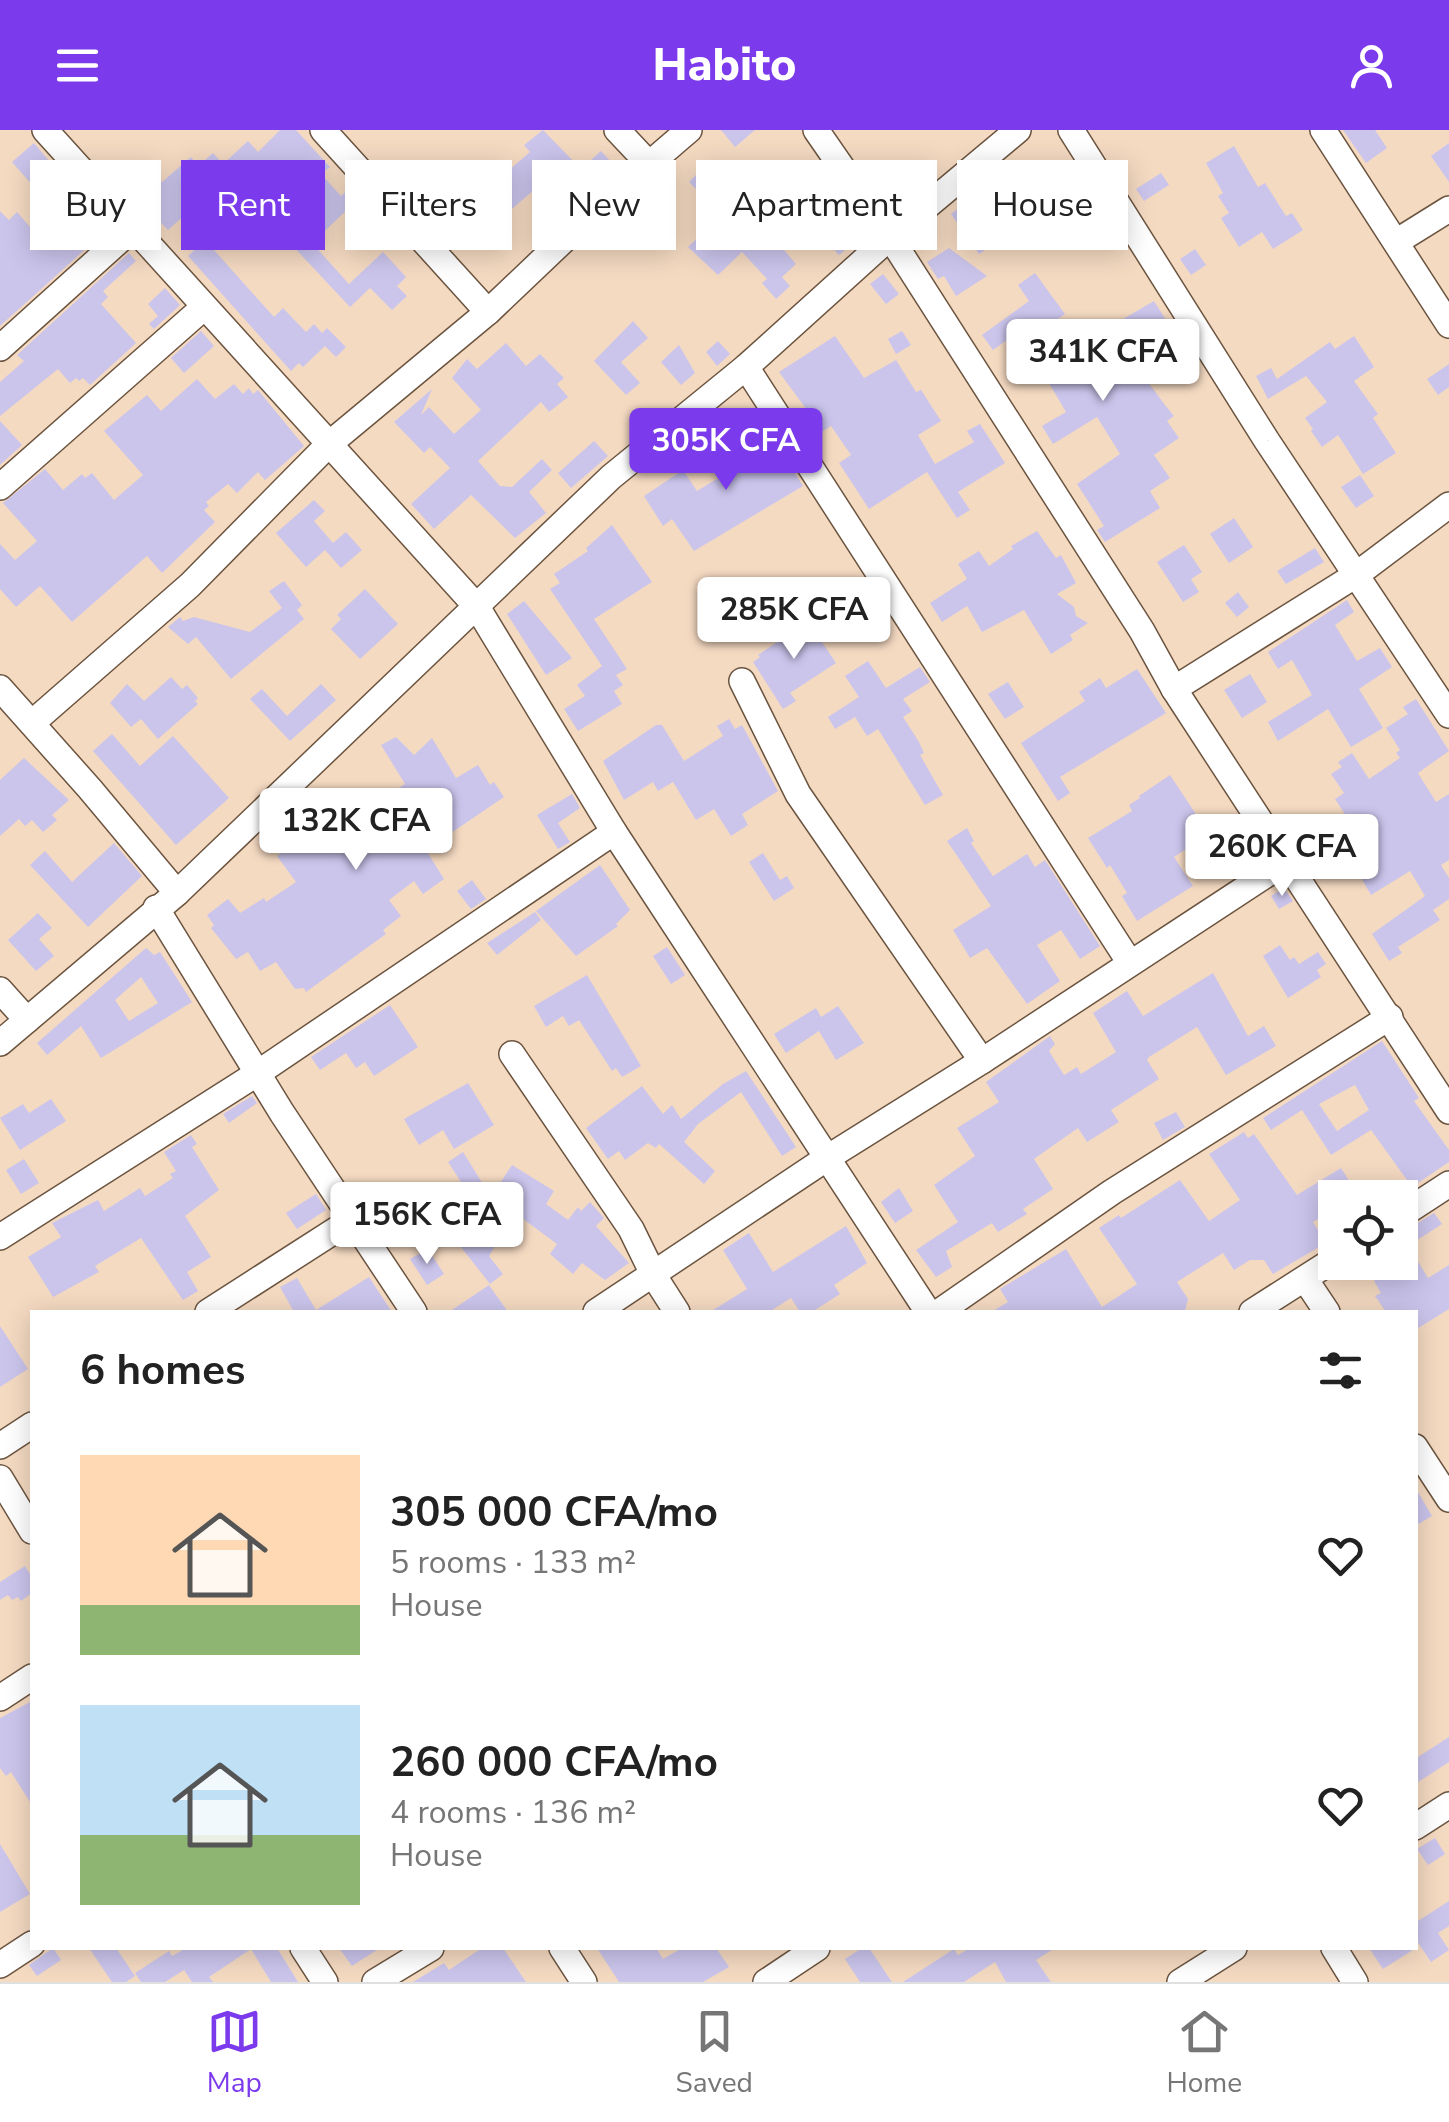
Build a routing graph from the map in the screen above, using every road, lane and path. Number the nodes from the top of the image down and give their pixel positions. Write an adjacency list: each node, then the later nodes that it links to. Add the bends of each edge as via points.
1 (46, 130): 9 (street)
2 (323, 130): 22 (street)
3 (617, 130): 10 (street)
4 (689, 130): 11 (street)
5 (816, 130): 12 (street)
6 (1018, 130): 13 (street)
7 (1071, 130): 29 (street)
8 (1323, 130): 15 (street)
9 (72, 160)
10 (645, 160)
11 (654, 160)
12 (837, 160)
13 (937, 198)
14 (1449, 208): 15 (street)
15 (1396, 242): 23 (street)
16 (109, 250): 24 (street)
17 (151, 250): 21 (street)
18 (555, 250): 22 (street)
19 (876, 250): 25 (street)
20 (898, 250): 33 (street)
21 (203, 308): 26 (street); 27 (street)
22 (488, 312): 26 (street)
23 (1449, 325)
24 (0, 348)
25 (746, 367): 30 (street, via 611,477); 39 (street)
26 (328, 446): 30 (street); 35 (street, via 190,585)
27 (0, 487)
28 (1449, 505): 29 (street)
29 (1356, 575): 33 (street); 34 (street)
30 (477, 607): 36 (street); 38 (street)
31 (742, 681): 45 (street, via 798,794)
32 (0, 688): 35 (street)
33 (1174, 688): 37 (street)
34 (1449, 714)
35 (32, 723): 38 (street)
36 (614, 832): 46 (street); 48 (street)
37 (1287, 861): 39 (street); 41 (street)
38 (166, 900): 42 (street); 46 (street)
39 (1130, 964): 45 (street)
40 (0, 990): 42 (street)
41 (1390, 1017): 47 (street); 61 (street, via 1112,1192)
42 (27, 1020): 43 (street)
43 (0, 1043)
44 (512, 1054): 54 (street, via 631,1230)
45 (982, 1061): 48 (street)
46 (258, 1073): 51 (street); 52 (street)
47 (1449, 1111)
48 (827, 1158): 54 (street); 60 (street)
49 (1449, 1184): 50 (street)
50 (1418, 1204)
51 (353, 1220): 56 (street); 57 (street)
52 (0, 1237)
53 (1318, 1270): 55 (street)
54 (654, 1276): 58 (street); 59 (street)
55 (1305, 1279): 62 (street); 63 (street)
56 (211, 1310)
57 (413, 1310)
58 (599, 1310)
59 (676, 1310)
60 (927, 1310)
61 (942, 1310)
62 (1255, 1310)
63 (1326, 1310)
64 (30, 1425): 65 (street)
65 (0, 1446)
66 (1418, 1452): 68 (street)
67 (0, 1478): 69 (street)
68 (1449, 1499)
69 (30, 1528)
70 (30, 1678): 71 (street)
71 (0, 1698)
72 (1449, 1805): 73 (street)
73 (1418, 1825)
74 (30, 1945): 81 (street)
75 (304, 1950): 82 (street)
76 (427, 1950): 83 (street)
77 (563, 1950): 84 (street)
78 (815, 1950): 85 (street)
79 (1231, 1950): 86 (street)
80 (1335, 1950): 87 (street)
81 (0, 1965)
82 (325, 1982)
83 (376, 1982)
84 (584, 1982)
85 (766, 1982)
86 (1180, 1982)
87 (1355, 1982)

